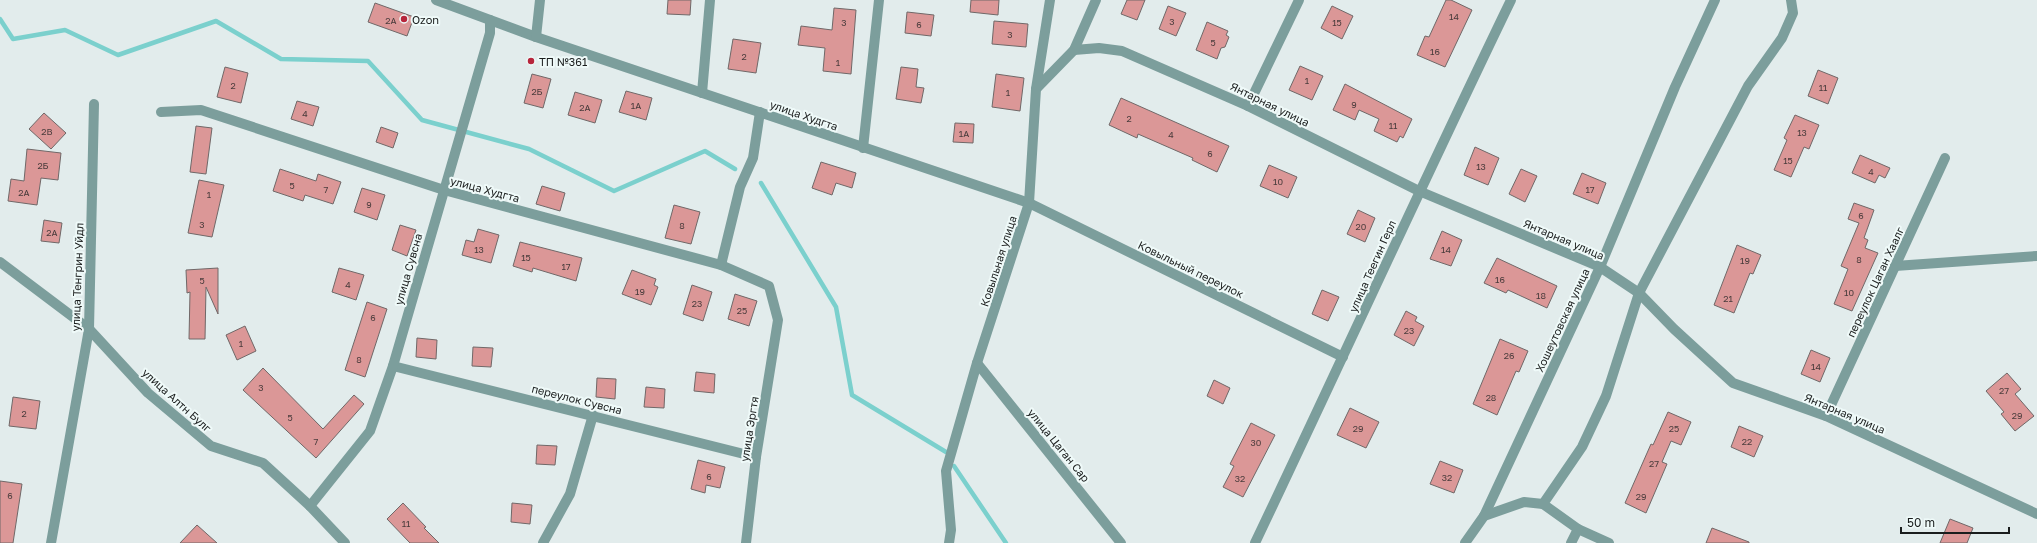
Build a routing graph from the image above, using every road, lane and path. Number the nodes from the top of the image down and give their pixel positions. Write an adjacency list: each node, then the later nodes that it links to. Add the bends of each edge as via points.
1 (436, 0): 11 (street, улица Худгта)
2 (540, 0): 12 (street)
3 (710, 0): 15 (street)
4 (878, 0): 20 (street)
5 (1050, 0): 14 (street, Ковыльная улица)
6 (1096, 0): 13 (street)
7 (1298, 0): 17 (street)
8 (1511, 0): 23 (street, улица Теегин Герл)
9 (1715, 0): 28 (street, Хошеутовская улица, via 1675,87)
10 (1791, 0): 30 (street, via 1793,13 1782,38 1748,86)
11 (490, 20): 12 (street, улица Худгта); 22 (street, улица Сувсна, via 490,32)
12 (536, 37): 15 (street, улица Худгта)
13 (1074, 50): 14 (street); 17 (street, Янтарная улица, via 1099,48 1122,51)
14 (1036, 89): 24 (street, Ковыльная улица)
15 (702, 93): 19 (street, улица Худгта)
16 (94, 104): 32 (street, улица Тенгрин Уйдл)
17 (1248, 106): 23 (street, Янтарная улица)
18 (161, 112): 22 (street, улица Худгта, via 201,110)
19 (760, 112): 20 (street, улица Худгта); 27 (street, via 753,158 740,187)
20 (863, 148): 24 (street, улица Худгта)
21 (1945, 158): 29 (street, переулок Цаган Хаалг)
22 (444, 190): 27 (street, улица Худгта); 35 (street, улица Сувсна)
23 (1419, 191): 28 (street, Янтарная улица); 33 (street, улица Теегин Герл)
24 (1029, 203): 33 (street, Ковыльный переулок); 34 (street, Ковыльная улица)
25 (2037, 256): 29 (street)
26 (0, 262): 32 (street, улица Алтн Булг)
27 (720, 265): 31 (street, улица Худгта, via 769,286)
28 (1600, 266): 30 (street, Янтарная улица); 42 (street, Хошеутовская улица)
29 (1895, 266): 37 (street, переулок Цаган Хаалг)
30 (1639, 294): 37 (street, Янтарная улица, via 1733,383); 39 (street, via 1606,396 1585,441)
31 (778, 320): 38 (street, улица Эргтя)
32 (89, 329): 40 (street, улица Алтн Булг, via 148,393 211,446 263,463); 44 (street, улица Тенгрин Уйдл)
33 (1343, 357): 50 (street, улица Теегин Герл)
34 (978, 363): 48 (street, Ковыльная улица, via 946,471 951,530); 49 (street, улица Цаган Сар)
35 (392, 366): 36 (street, переулок Сувсна); 40 (street, улица Сувсна, via 370,431)
36 (593, 415): 38 (street, переулок Сувсна); 46 (street, via 570,494)
37 (1826, 416): 41 (street, Янтарная улица)
38 (756, 457): 47 (street, улица Эргтя)
39 (1542, 504): 42 (street, via 1524,502); 43 (street)
40 (310, 506): 45 (street, улица Алтн Булг)
41 (2037, 514)
42 (1484, 516): 51 (street, Хошеутовская улица)
43 (1578, 529): 52 (street); 53 (street)
44 (51, 543)
45 (345, 543)
46 (543, 543)
47 (746, 543)
48 (948, 543)
49 (1121, 543)
50 (1255, 543)
51 (1465, 543)
52 (1571, 543)
53 (1609, 543)

